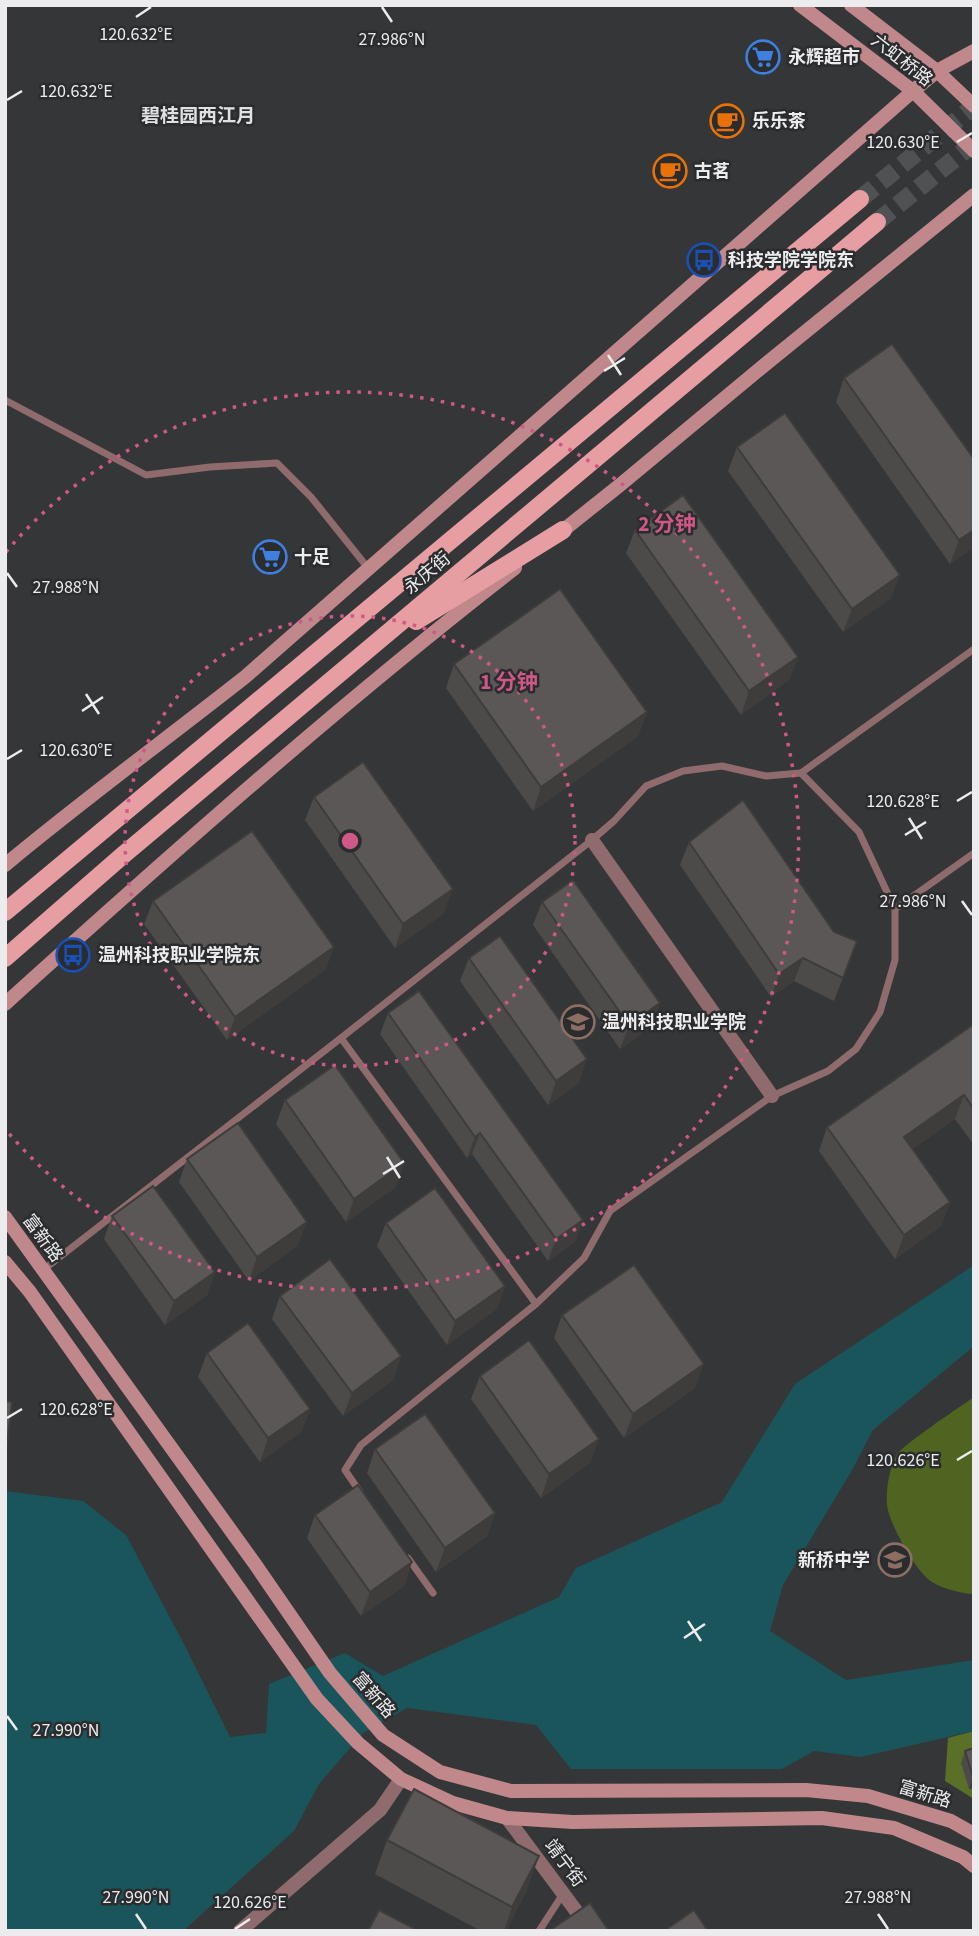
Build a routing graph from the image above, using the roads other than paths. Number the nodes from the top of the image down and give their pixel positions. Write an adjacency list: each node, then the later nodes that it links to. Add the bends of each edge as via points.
1 (800, 5): 5 (main road, 六虹桥路)
2 (851, 5): 4 (main road, 六虹桥路)
3 (974, 51): 4 (main road)
4 (937, 71): 5 (main road); 6 (main road, 六虹桥路)
5 (913, 91): 7 (main road, 六虹桥路); 13 (main road)
6 (974, 106)
7 (974, 151)
8 (974, 195): 12 (main road)
9 (860, 199): 21 (main road, 永庆街)
10 (877, 222): 15 (main road, 永庆街)
11 (5, 400): 13 (lane, via 146,475 277,463 311,497)
12 (563, 530): 15 (main road); 23 (main road, via 317,729)
13 (368, 569): 19 (main road, via 245,677)
14 (974, 649): 16 (lane)
15 (362, 655): 22 (main road, 永庆街)
16 (800, 773): 17 (lane, via 766,776 722,766 683,771 646,786); 20 (lane, via 859,832)
17 (592, 840): 24 (lane); 25 (street)
18 (974, 853): 20 (lane)
19 (5, 865)
20 (895, 909): 25 (lane, via 895,960 880,1012 856,1049 828,1071)
21 (5, 912)
22 (5, 958)
23 (5, 1003)
24 (341, 1038): 28 (lane); 29 (lane)
25 (772, 1096): 29 (lane, via 610,1211 584,1258)
26 (5, 1217): 28 (main road, 富新路)
27 (5, 1262): 33 (main road, via 317,1699 358,1743)
28 (43, 1270): 35 (main road, 富新路, via 330,1673 383,1734 440,1772 512,1791 806,1790 869,1796 951,1821)
29 (536, 1304): 30 (lane, via 360,1445 345,1470)
30 (369, 1504)
31 (401, 1548): 32 (lane)
32 (433, 1592)
33 (401, 1779): 34 (main road, via 453,1803); 38 (street, via 380,1810)
34 (507, 1818): 36 (main road, via 573,1822 822,1818 894,1828); 37 (street, 靖宁街)
35 (974, 1835)
36 (974, 1866)
37 (564, 1893): 39 (lane); 40 (street, 靖宁街)
38 (240, 1931)
39 (539, 1931)
40 (592, 1931)

